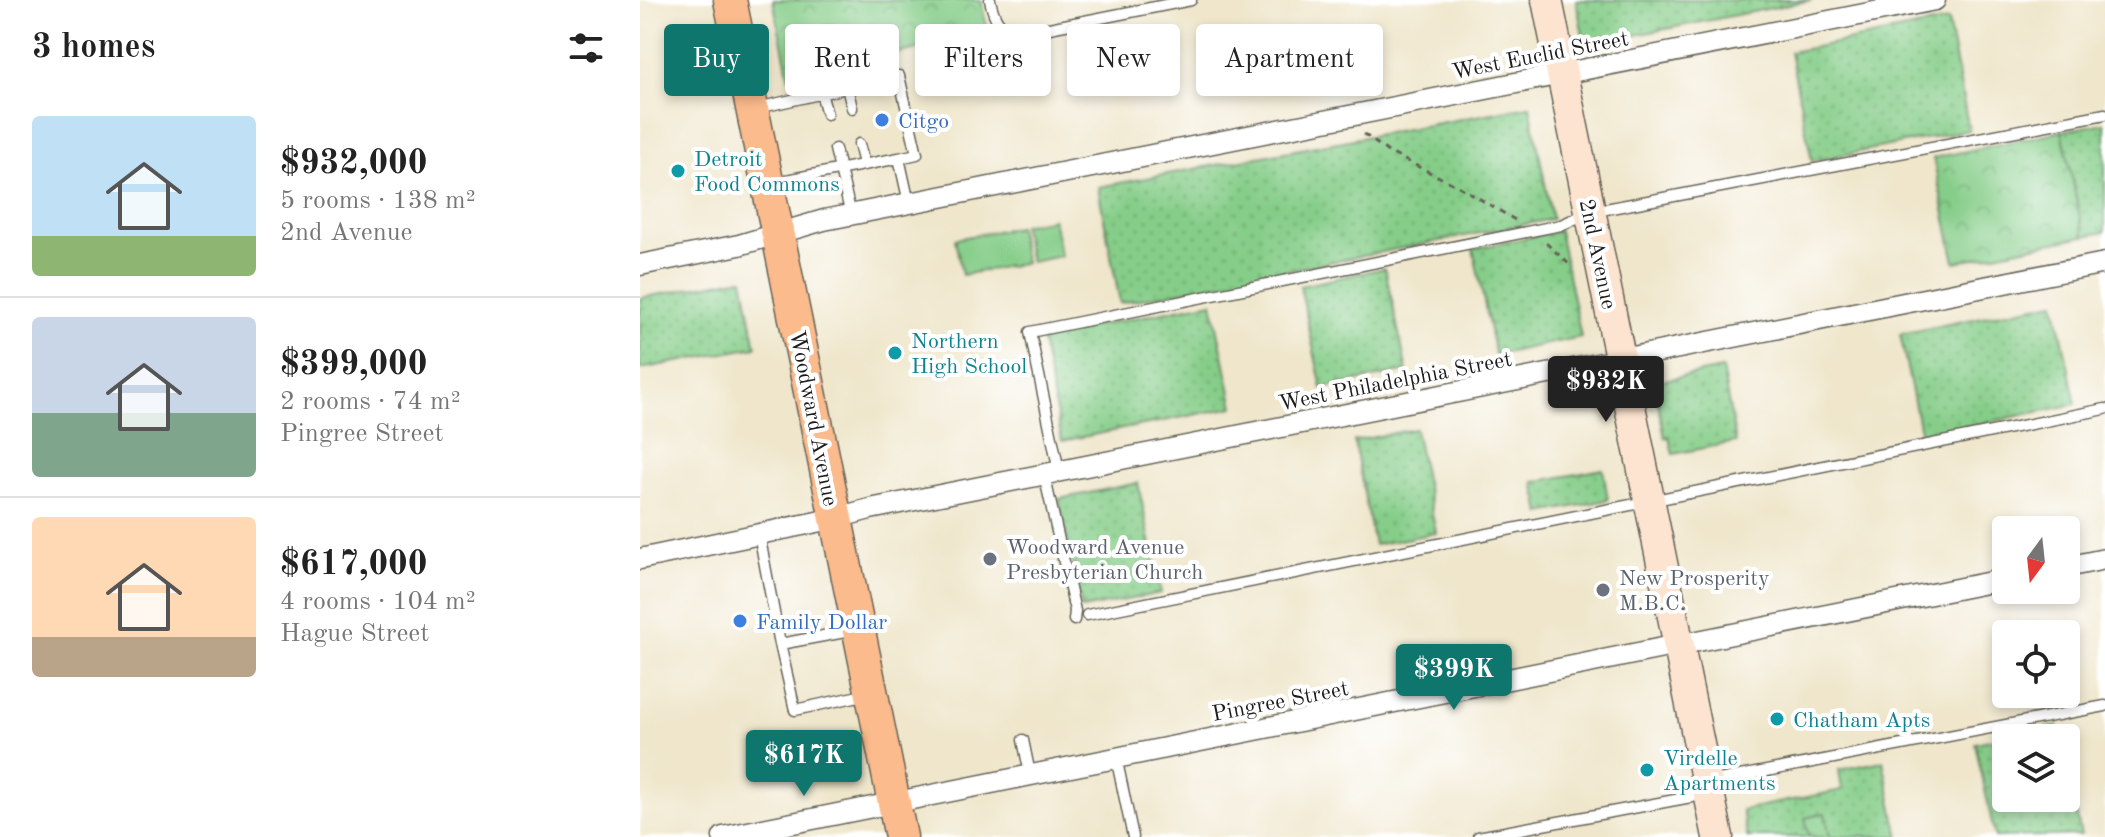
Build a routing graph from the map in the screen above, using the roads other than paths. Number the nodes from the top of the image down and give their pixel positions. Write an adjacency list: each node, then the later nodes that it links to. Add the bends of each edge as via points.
1 (730, 0): 12 (main road, Woodward Avenue)
2 (990, 0): 3 (lane, via 999,25 1019,34)
3 (1191, 0)
4 (1547, 0): 6 (street, 2nd Avenue)
5 (1935, 0): 6 (street, West Euclid Street)
6 (1562, 74): 21 (street, West Euclid Street); 22 (street, 2nd Avenue)
7 (899, 76): 17 (lane, via 917,154)
8 (808, 96): 12 (lane)
9 (822, 96): 13 (lane)
10 (849, 96): 11 (lane)
11 (852, 108)
12 (754, 109): 20 (main road, Woodward Avenue)
13 (827, 114)
14 (2105, 114): 22 (lane)
15 (859, 144): 18 (lane)
16 (835, 149): 19 (lane)
17 (899, 158): 18 (lane); 21 (lane)
18 (864, 164): 19 (lane)
19 (840, 169): 20 (lane); 23 (lane)
20 (768, 183): 24 (main road, Woodward Avenue)
21 (909, 203): 23 (street, West Euclid Street)
22 (1590, 212): 27 (street, 2nd Avenue); 29 (lane, via 1561,225 1030,332)
23 (851, 215): 24 (street, West Euclid Street)
24 (778, 234): 26 (street, West Euclid Street); 31 (main road, Woodward Avenue)
25 (2105, 263): 27 (street, West Philadelphia Street)
26 (640, 265)
27 (1620, 359): 29 (street, West Philadelphia Street); 30 (street, 2nd Avenue)
28 (2105, 409): 30 (lane)
29 (1052, 472): 31 (street, West Philadelphia Street); 38 (lane)
30 (1650, 501): 37 (lane); 41 (street, 2nd Avenue)
31 (836, 518): 32 (street, West Philadelphia Street); 39 (main road, Woodward Avenue)
32 (759, 534): 33 (street, West Philadelphia Street); 40 (lane)
33 (640, 559)
34 (2105, 559): 35 (street)
35 (2080, 564)
36 (1992, 582): 41 (street, Pingree Street)
37 (1087, 615)
38 (1074, 620)
39 (858, 630): 40 (lane); 42 (main road, Woodward Avenue)
40 (780, 644): 42 (lane, via 795,710)
41 (1679, 645): 45 (street, Pingree Street); 47 (street, 2nd Avenue)
42 (871, 694): 48 (main road, Woodward Avenue)
43 (2105, 706): 47 (lane)
44 (1023, 740): 46 (lane)
45 (1116, 757): 46 (street, Pingree Street); 51 (lane)
46 (1030, 774): 48 (street, Pingree Street)
47 (1708, 788): 52 (lane); 53 (street, 2nd Avenue)
48 (893, 801): 49 (street, Pingree Street); 50 (main road, Woodward Avenue)
49 (723, 837)
50 (901, 837)
51 (1133, 837)
52 (1478, 837)
53 (1718, 837)

